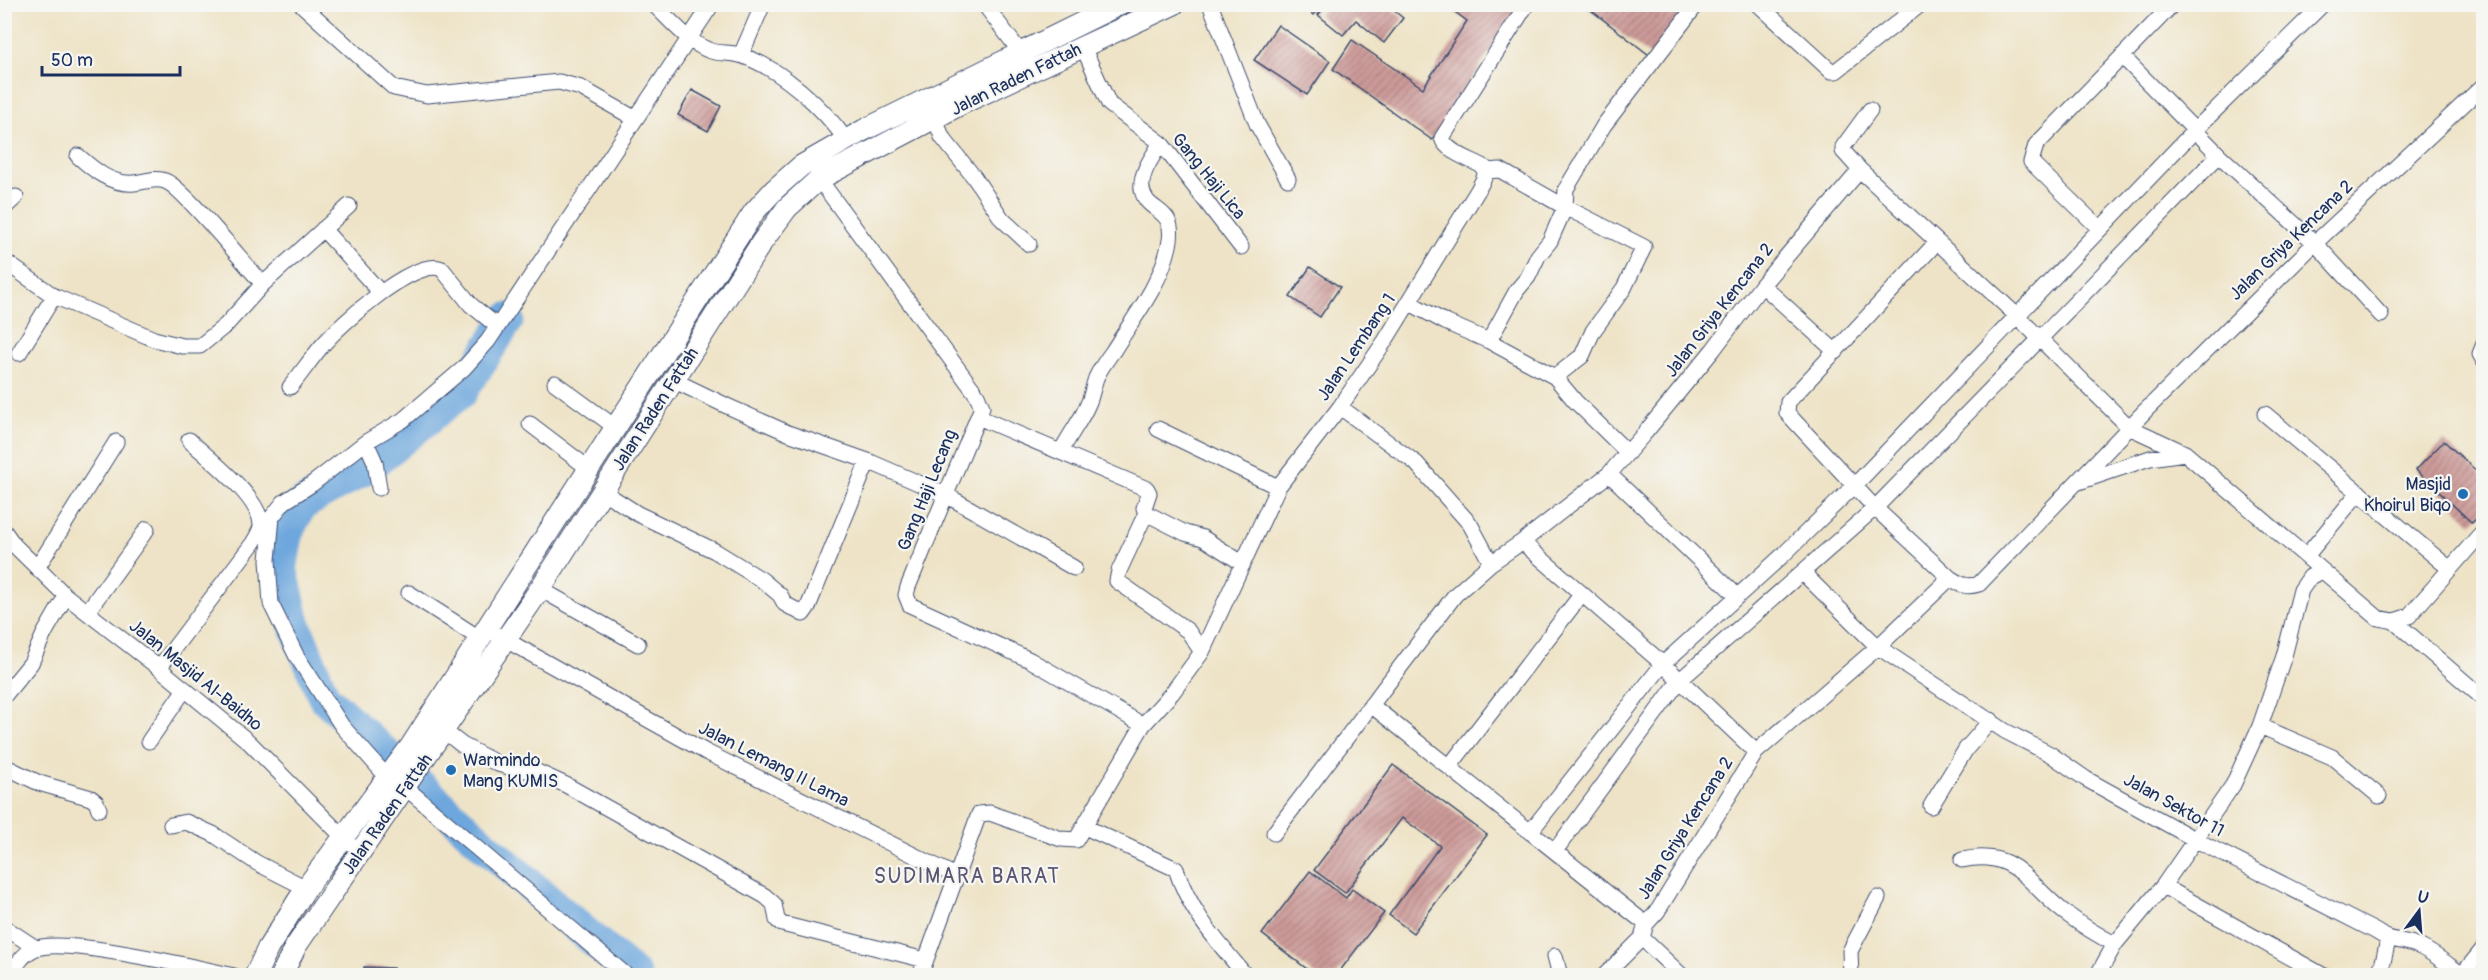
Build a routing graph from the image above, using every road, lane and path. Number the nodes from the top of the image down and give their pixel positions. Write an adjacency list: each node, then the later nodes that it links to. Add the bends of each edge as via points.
1 (301, 4): 22 (street, via 394,88 427,95 559,82 581,88)
2 (653, 4): 15 (street)
3 (712, 4): 15 (street)
4 (763, 4): 18 (street)
5 (984, 4): 17 (street)
6 (1120, 4): 17 (main road, Jalan Raden Fattah)
7 (1174, 4): 16 (main road, Jalan Raden Fattah)
8 (1210, 4): 32 (street, via 1257,124)
9 (1527, 4): 30 (street, via 1442,138 1449,148)
10 (1697, 4): 34 (street, via 1605,125 1566,189)
11 (1758, 4): 12 (street, via 1831,71)
12 (1921, 4)
13 (2173, 4): 19 (street)
14 (2323, 4): 24 (street)
15 (692, 39): 18 (street, via 710,51); 22 (street)
16 (1083, 46): 23 (main road, Jalan Raden Fattah); 26 (street, Gang Haji Lica, via 1109,104)
17 (1021, 53): 25 (main road, Jalan Raden Fattah)
18 (741, 55): 25 (street, via 765,65 792,85 821,110)
19 (2122, 56): 24 (street); 36 (street, via 2036,146 2031,162)
20 (2484, 85): 38 (street, Jalan Griya Kencana 2)
21 (1870, 110): 29 (street, via 1843,147)
22 (634, 118): 49 (street)
23 (934, 118): 31 (main road, Jalan Raden Fattah); 39 (street, via 942,137 1002,219)
24 (2195, 130): 27 (street); 36 (street)
25 (846, 140): 64 (main road, Jalan Raden Fattah, via 801,166 754,212)
26 (1161, 143): 40 (street, Gang Haji Lica); 70 (street, via 1148,164 1142,192 1169,219 1169,246 1146,301 1097,377 1089,402)
27 (2219, 155): 38 (street); 50 (street)
28 (78, 156): 42 (street, via 110,180 167,181 187,198)
29 (1860, 170): 37 (street); 43 (street, Jalan Griya Kencana 2)
30 (1486, 171): 34 (street, via 1500,170); 46 (street, Jalan Lembang 1)
31 (819, 179): 57 (main road, Jalan Raden Fattah, via 787,208); 62 (street, Gang Haji Lecang, via 977,395 982,407)
32 (1288, 179)
33 (349, 206): 35 (street)
34 (1564, 207): 51 (street, via 1550,241); 56 (street, via 1644,247 1582,356)
35 (323, 229): 42 (street); 44 (street)
36 (2100, 229): 47 (street)
37 (1937, 242): 47 (street); 53 (street)
38 (2315, 243): 48 (street); 65 (street, Jalan Griya Kencana 2)
39 (1029, 244)
40 (1241, 247)
41 (4, 261): 45 (street)
42 (263, 284): 45 (street, via 226,325 200,345 182,346 154,339)
43 (1762, 285): 53 (street); 71 (street, Jalan Griya Kencana 2)
44 (380, 292): 49 (street, via 418,271 437,266 471,305); 59 (street, via 322,345)
45 (54, 296): 54 (street)
46 (1410, 303): 51 (street); 60 (street, Jalan Lembang 1)
47 (2016, 315): 50 (street); 77 (street)
48 (2381, 315)
49 (497, 326): 69 (street, via 464,368 403,420)
50 (2040, 339): 65 (street); 83 (street)
51 (1489, 340): 56 (street)
52 (2484, 344): 55 (street, via 2480,354)
53 (1836, 352): 77 (street, via 1786,408)
54 (19, 353)
55 (2484, 361)
56 (1555, 377): 71 (street)
57 (673, 380): 73 (street, via 788,433); 80 (main road, Jalan Raden Fattah)
58 (555, 383): 64 (street)
59 (290, 387)
60 (1340, 407): 78 (street, Jalan Lembang 1); 91 (street, via 1416,463 1470,524)
61 (2265, 414): 81 (street)
62 (978, 417): 70 (street); 82 (street, Gang Haji Lecang)
63 (530, 424): 74 (street)
64 (615, 427): 74 (main road, Jalan Raden Fattah)
65 (2129, 427): 72 (street); 76 (street, Jalan Griya Kencana 2)
66 (1158, 429): 78 (street)
67 (189, 440): 111 (street, via 235,482 257,511 261,525 253,543)
68 (116, 442): 92 (street)
69 (367, 444): 79 (street); 126 (street, via 284,502 272,517 268,560 271,604 296,655 342,726)
70 (1061, 452): 84 (street, via 1148,489)
71 (1628, 453): 75 (street, Jalan Griya Kencana 2)
72 (2185, 453): 76 (street, Jalan Griya Kencana 2, via 2150,458); 89 (street)
73 (868, 461): 80 (street, via 803,614 785,604 762,580 715,551 638,514); 82 (street)
74 (588, 468): 105 (main road, Jalan Raden Fattah)
75 (1609, 474): 88 (street, Jalan Griya Kencana 2); 101 (street)
76 (2075, 483): 97 (street, Jalan Griya Kencana 2, via 1979,584 1966,586)
77 (1855, 485): 83 (street); 101 (street)
78 (1278, 487): 90 (street, Jalan Lembang 1)
79 (379, 488)
80 (602, 490): 98 (main road, Jalan Raden Fattah)
81 (2359, 492): 89 (street); 94 (street)
82 (946, 495): 93 (street); 118 (street, Gang Haji Lecang, via 908,587 910,605 1030,660)
83 (1875, 508): 96 (street); 97 (street)
84 (1146, 513): 90 (street, via 1212,543); 109 (street, via 1117,581 1188,631)
85 (147, 529): 103 (street)
86 (2484, 530): 94 (street)
87 (4, 531): 92 (street, Jalan Masjid Al-Baidho)
88 (1522, 542): 91 (street, Jalan Griya Kencana 2); 100 (street, Jalan Griya Kencana 2)
89 (2307, 555): 95 (street)
90 (1242, 563): 109 (street, Jalan Lembang 1)
91 (1491, 563): 116 (street, Jalan Griya Kencana 2, via 1455,595)
92 (37, 568): 102 (street, Jalan Masjid Al-Baidho)
93 (1074, 568)
94 (2450, 569): 104 (street, via 2409,616)
95 (2321, 571): 104 (street, via 2378,618); 119 (street, via 2310,577 2301,590)
96 (1803, 573): 108 (street); 112 (street)
97 (1950, 578): 108 (street, Jalan Griya Kencana 2)
98 (540, 589): 106 (main road, Jalan Raden Fattah); 107 (street)
99 (409, 593): 105 (street, Jalan Lemang II Lama)
100 (1581, 595): 110 (street, Jalan Griya Kencana 2); 125 (street)
101 (1736, 595): 110 (street)
102 (66, 596): 103 (street, Jalan Masjid Al-Baidho); 114 (street, via 31,663)
103 (87, 612): 111 (street, Jalan Masjid Al-Baidho)
104 (2394, 621): 115 (street)
105 (482, 634): 106 (street, Jalan Lemang II Lama); 122 (main road, Jalan Raden Fattah)
106 (506, 640): 120 (main road, Jalan Raden Fattah); 140 (street, Jalan Lemang II Lama, via 706,752)
107 (638, 644)
108 (1878, 647): 117 (street, Jalan Sektor 11); 123 (street, Jalan Griya Kencana 2)
109 (1202, 652): 118 (street, Jalan Lembang 1)
110 (1663, 664): 112 (street, Jalan Griya Kencana 2); 133 (street)
111 (159, 668): 113 (street, Jalan Masjid Al-Baidho)
112 (1679, 681): 123 (street, Jalan Griya Kencana 2); 137 (street)
113 (185, 689): 121 (street); 135 (street, Jalan Masjid Al-Baidho, via 249,742)
114 (4, 696)
115 (2484, 699)
116 (1371, 705): 125 (street, Jalan Griya Kencana 2); 134 (street, Jalan Griya Kencana 2)
117 (1991, 720): 129 (street, via 1966,749); 136 (street, Jalan Sektor 11)
118 (1143, 725): 132 (street, Jalan Lembang 1)
119 (2260, 726): 128 (street, via 2332,757); 136 (street, via 2233,785)
120 (444, 731): 122 (main road, Jalan Raden Fattah); 151 (street, via 498,764 533,770 566,784 765,896 774,904 777,920 782,924)
121 (150, 741)
122 (419, 751): 126 (main road, Jalan Raden Fattah); 127 (main road, Jalan Raden Fattah)
123 (1756, 752): 145 (street, Jalan Griya Kencana 2)
124 (4, 766): 130 (street, via 39,783 91,798)
125 (1449, 767): 133 (street, Jalan Griya Kencana 2)
126 (390, 774): 135 (main road, Jalan Raden Fattah)
127 (408, 785): 138 (main road, Jalan Raden Fattah); 156 (street)
128 (2379, 796)
129 (1931, 806)
130 (99, 809)
131 (171, 825): 142 (street, via 186,822 213,834)
132 (1085, 827): 140 (street, via 1079,838 1071,841 982,812); 158 (street, via 1176,869 1184,895)
133 (1530, 832): 137 (street, Jalan Griya Kencana 2)
134 (1274, 833)
135 (343, 838): 138 (street, Jalan Masjid Al-Baidho); 142 (main road, Jalan Raden Fattah)
136 (2196, 840): 141 (street); 146 (street, Jalan Sektor 11)
137 (1555, 851): 145 (street, Jalan Griya Kencana 2)
138 (360, 853): 155 (main road, Jalan Raden Fattah)
139 (1962, 860): 147 (street, via 1989,856 2010,865 2064,912)
140 (956, 876): 151 (street)
141 (2163, 886): 147 (street); 164 (street)
142 (306, 888): 154 (main road, Jalan Raden Fattah)
143 (1878, 898): 162 (street, via 1850,951)
144 (4, 927): 148 (street)
145 (1644, 931): 160 (street, Jalan Griya Kencana 2); 161 (street)
146 (2388, 940): 165 (street); 166 (street, Jalan Sektor 11, via 2417,945)
147 (2115, 944): 163 (street)
148 (36, 948): 152 (street, via 18,960); 153 (street, via 82,947)
149 (2484, 948): 166 (street)
150 (1555, 956): 159 (street)
151 (925, 960): 157 (street)
152 (12, 975)
153 (234, 975)
154 (255, 975)
155 (281, 975)
156 (627, 975)
157 (920, 975)
158 (1246, 975)
159 (1560, 975)
160 (1604, 975)
161 (1682, 975)
162 (1851, 975)
163 (2097, 975)
164 (2324, 975)
165 (2378, 975)
166 (2461, 975)

